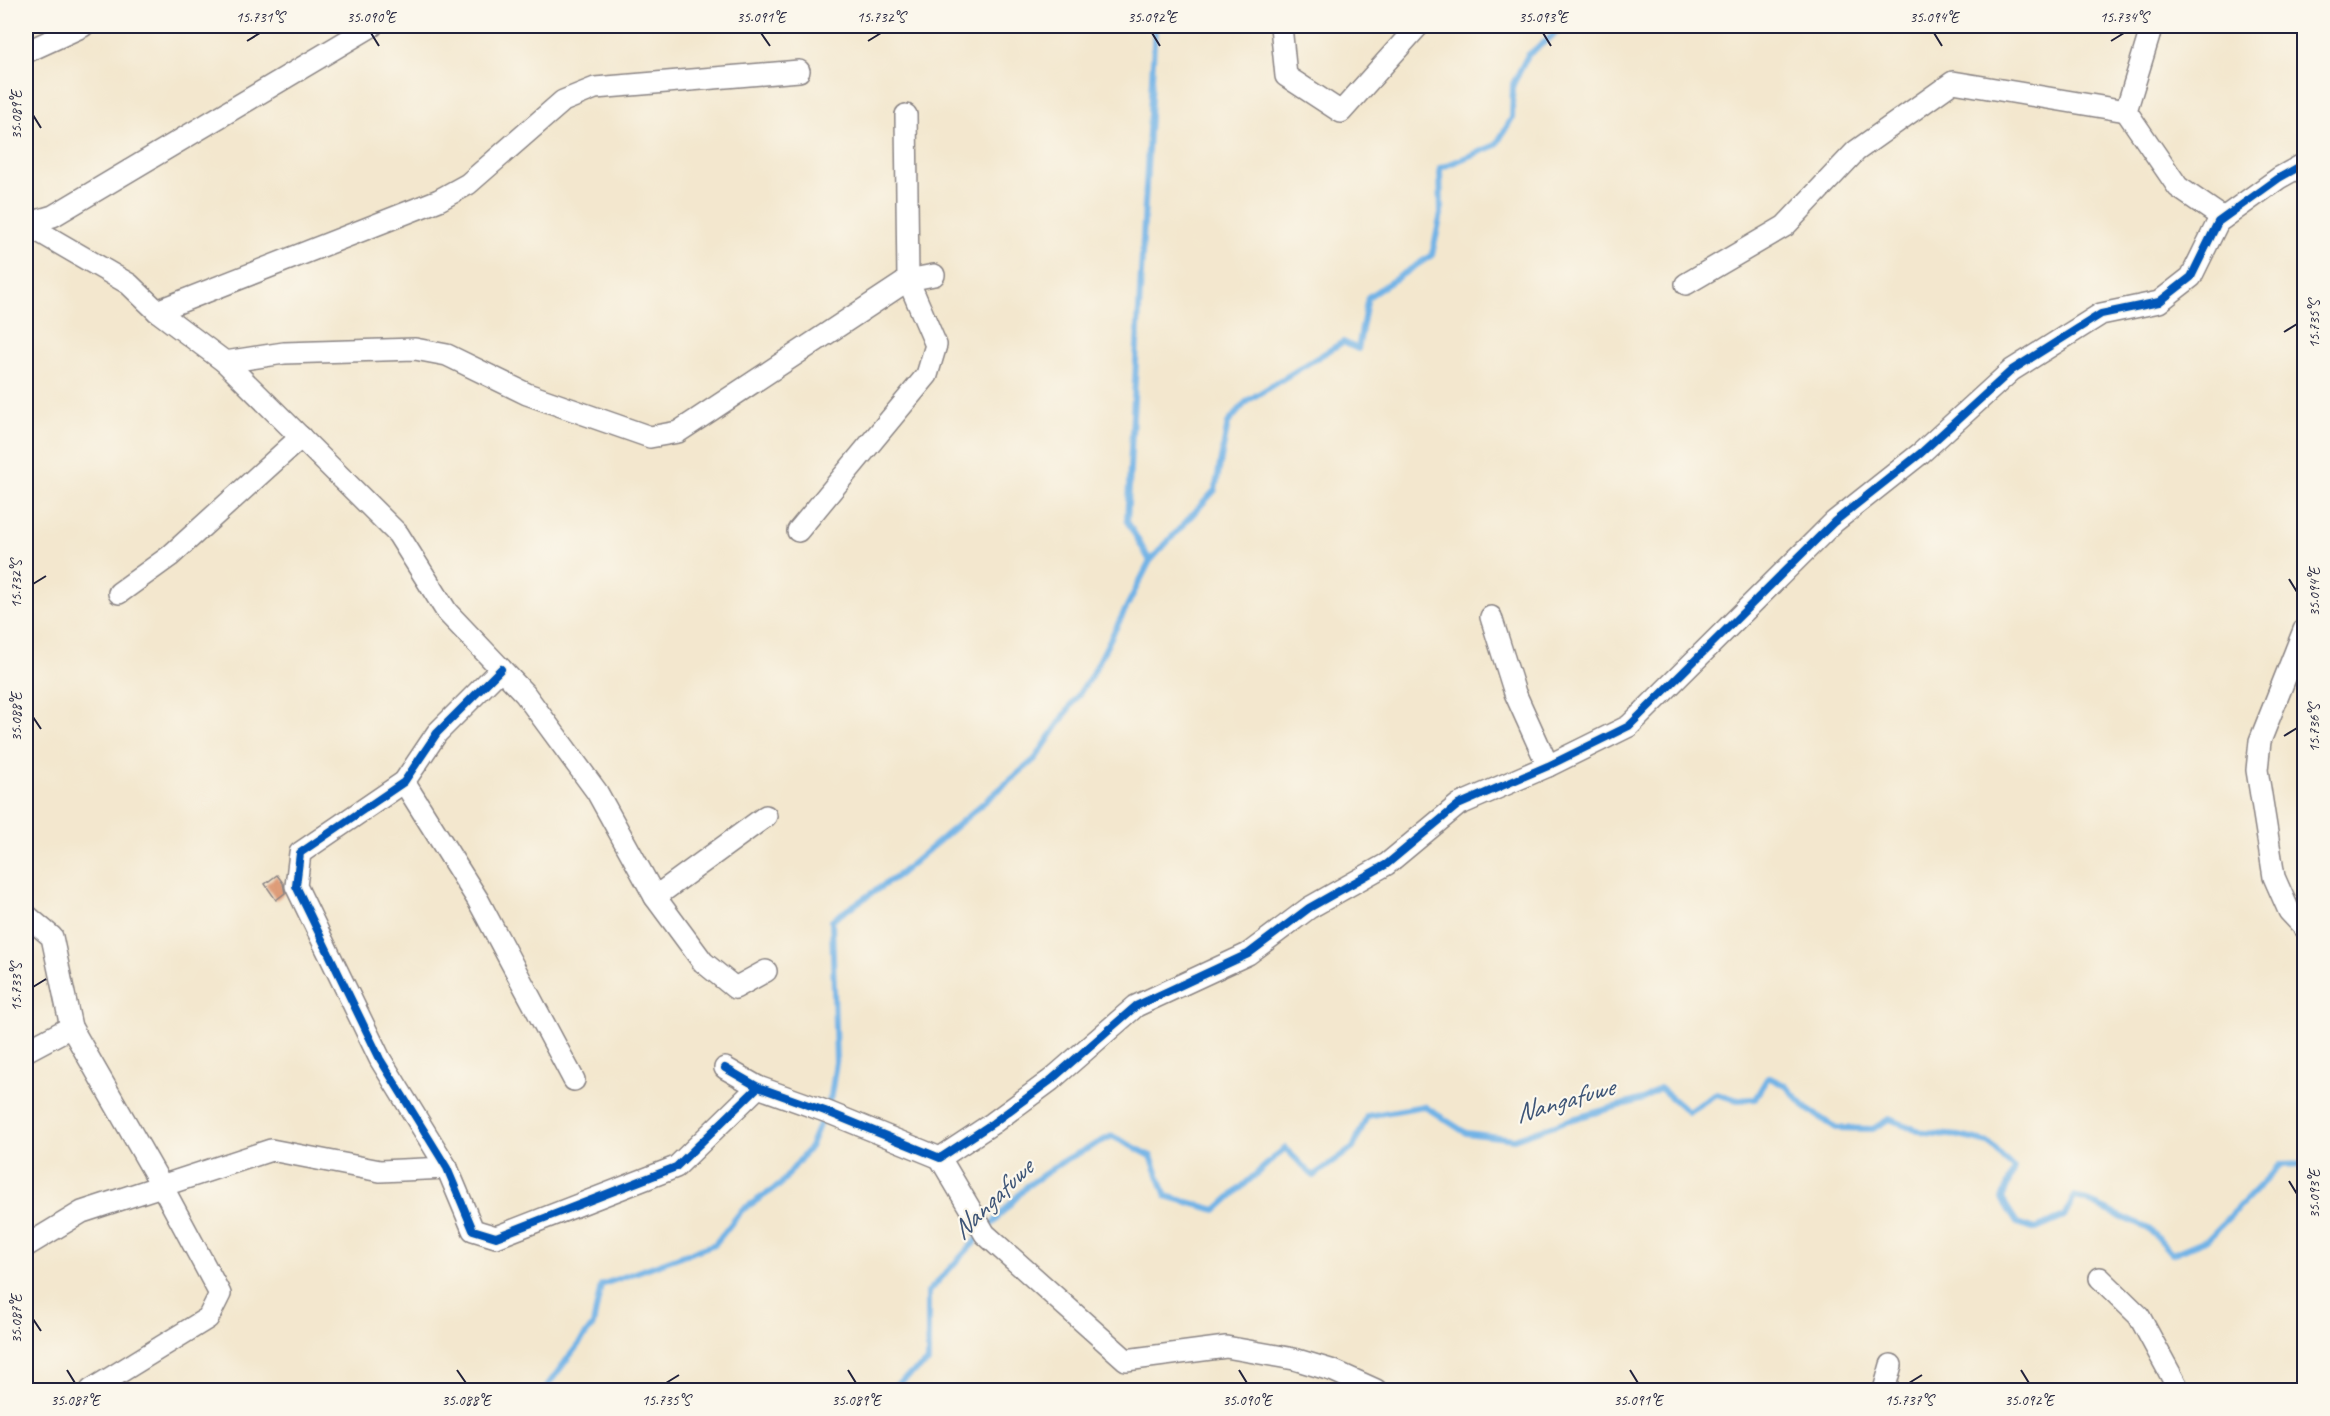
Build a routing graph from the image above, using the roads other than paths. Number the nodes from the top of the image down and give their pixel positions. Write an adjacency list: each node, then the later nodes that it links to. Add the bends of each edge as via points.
1 (83, 26): 6 (street)
2 (372, 26): 12 (street, via 53,216)
3 (1281, 26): 4 (street, via 1286,76 1341,112)
4 (1418, 26)
5 (2152, 26): 8 (street)
6 (26, 52)
7 (799, 72): 16 (street, via 595,88 563,101 468,184 439,200)
8 (2126, 111): 11 (street, via 2178,187); 15 (street, via 1953,82 1856,152 1785,226)
9 (906, 115): 14 (street)
10 (2304, 164): 11 (street)
11 (2223, 218): 24 (street, via 2191,277 2159,302 2101,314 2012,370 1921,453 1834,522 1629,726)
12 (26, 224): 16 (street, via 129,284)
13 (934, 275): 14 (street)
14 (908, 280): 17 (street, via 678,432 650,437 527,394 447,355 415,349 284,353); 19 (street, via 936,345 927,375)
15 (1686, 284)
16 (157, 311): 17 (street)
17 (225, 362): 18 (street)
18 (301, 437): 20 (street, via 170,555); 23 (street, via 398,534 447,612)
19 (798, 531)
20 (119, 593)
21 (1491, 616): 24 (street, via 1515,693)
22 (2304, 630): 29 (street, via 2260,741 2257,770 2274,877 2289,911)
23 (501, 669): 25 (street, via 437,734); 27 (street, via 525,694 597,792)
24 (1548, 766): 36 (street, via 1458,805 1387,864 1309,908 1248,954 1136,1006 1051,1080)
25 (404, 782): 34 (street, via 478,900); 37 (street, via 300,853 296,886 380,1059)
26 (766, 816): 27 (street)
27 (655, 897): 30 (street, via 703,962 735,988)
28 (26, 915): 31 (street, via 52,937)
29 (2304, 927)
30 (766, 970)
31 (71, 1027): 32 (street); 38 (street)
32 (26, 1051)
33 (724, 1068): 35 (street)
34 (574, 1080)
35 (758, 1087): 36 (street); 37 (street, via 676,1167 496,1237 473,1230)
36 (940, 1158): 43 (street, via 985,1234 1126,1360 1226,1347 1294,1359)
37 (447, 1168): 38 (street, via 380,1171 271,1150)
38 (162, 1186): 39 (street, via 82,1212); 42 (street, via 220,1294 208,1318)
39 (26, 1246)
40 (2100, 1278): 45 (street, via 2139,1316)
41 (1891, 1365): 44 (street)
42 (91, 1390)
43 (1376, 1390)
44 (1884, 1390)
45 (2179, 1390)

